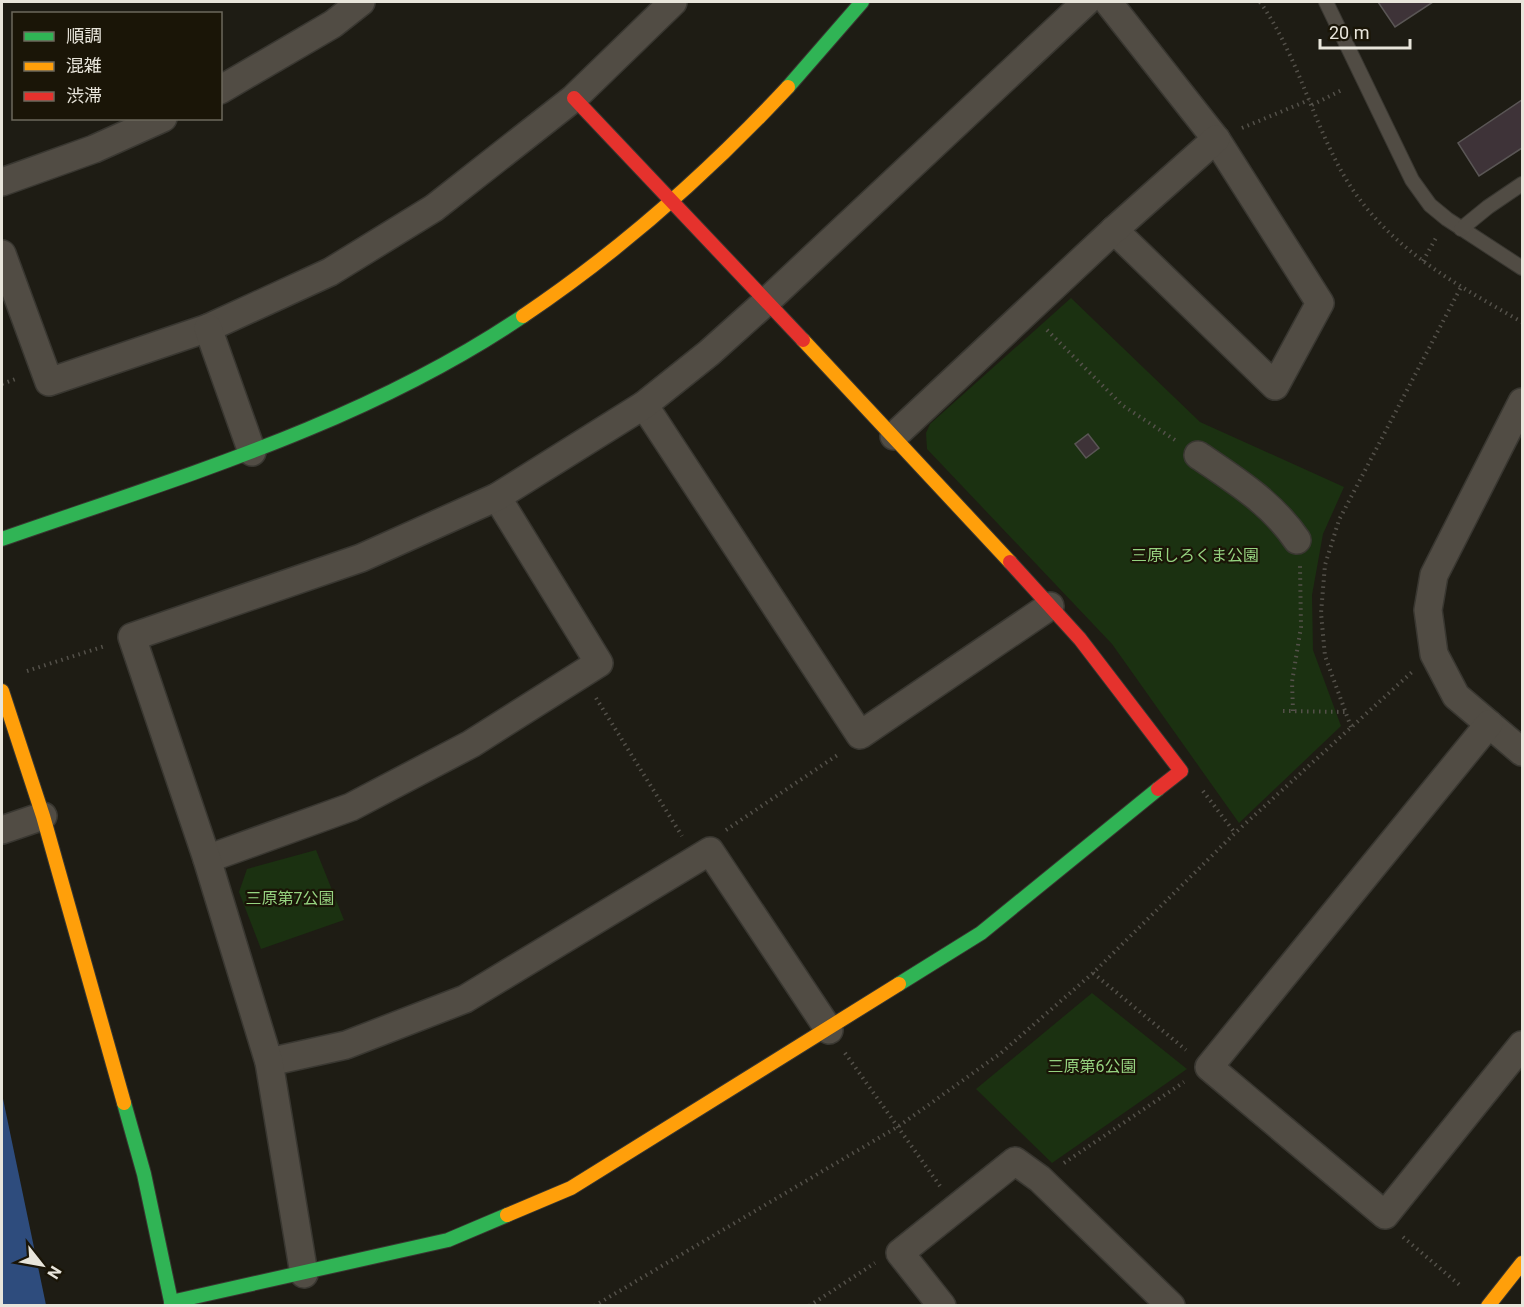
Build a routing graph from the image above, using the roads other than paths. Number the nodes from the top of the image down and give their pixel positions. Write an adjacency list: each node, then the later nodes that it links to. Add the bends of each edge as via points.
1 (361, 2): 7 (street, via 333,24)
2 (673, 2): 8 (street)
3 (862, 2): 13 (street, via 772,108)
4 (1086, 2): 18 (street)
5 (1108, 2): 10 (street)
6 (1326, 2): 14 (lane, via 1412,180 1430,205)
7 (222, 89)
8 (574, 98): 13 (street); 19 (street, via 434,208 330,272)
9 (159, 120): 11 (street, via 94,149)
10 (1216, 139): 15 (street); 15 (street, via 1320,303 1275,386)
11 (2, 182)
12 (1522, 184): 14 (lane)
13 (672, 201): 18 (street); 23 (street, via 620,247 453,360 358,408)
14 (1461, 229): 17 (lane)
15 (1114, 230): 22 (street)
16 (2, 254): 19 (street, via 49,381)
17 (1522, 268)
18 (767, 301): 21 (street); 22 (street)
19 (208, 328): 23 (street)
20 (1522, 402): 30 (street, via 1434,574 1428,610 1434,654 1456,696)
21 (644, 405): 25 (street); 28 (street, via 860,735)
22 (894, 436): 28 (street)
23 (252, 452): 26 (street)
24 (1198, 455): 27 (street, via 1248,489 1285,522)
25 (497, 497): 34 (street, via 361,558 132,637); 34 (street, via 599,663 471,744 351,807)
26 (2, 539)
27 (1297, 540)
28 (1050, 606): 35 (street, via 1181,771 981,933)
29 (2, 691): 32 (street)
30 (1489, 724): 31 (street); 36 (street, via 1209,1067 1386,1215)
31 (1522, 752)
32 (43, 816): 33 (street); 40 (street, via 144,1174)
33 (2, 830)
34 (207, 859): 37 (street)
35 (829, 1030): 37 (street, via 703,855 465,999 346,1045); 39 (street, via 571,1188 448,1240)
36 (1522, 1045)
37 (269, 1062): 39 (street)
38 (1522, 1263): 43 (street)
39 (304, 1274): 40 (street)
40 (172, 1304)
41 (942, 1305): 42 (street, via 900,1253 1015,1161 1040,1179)
42 (1171, 1305)
43 (1488, 1305)

